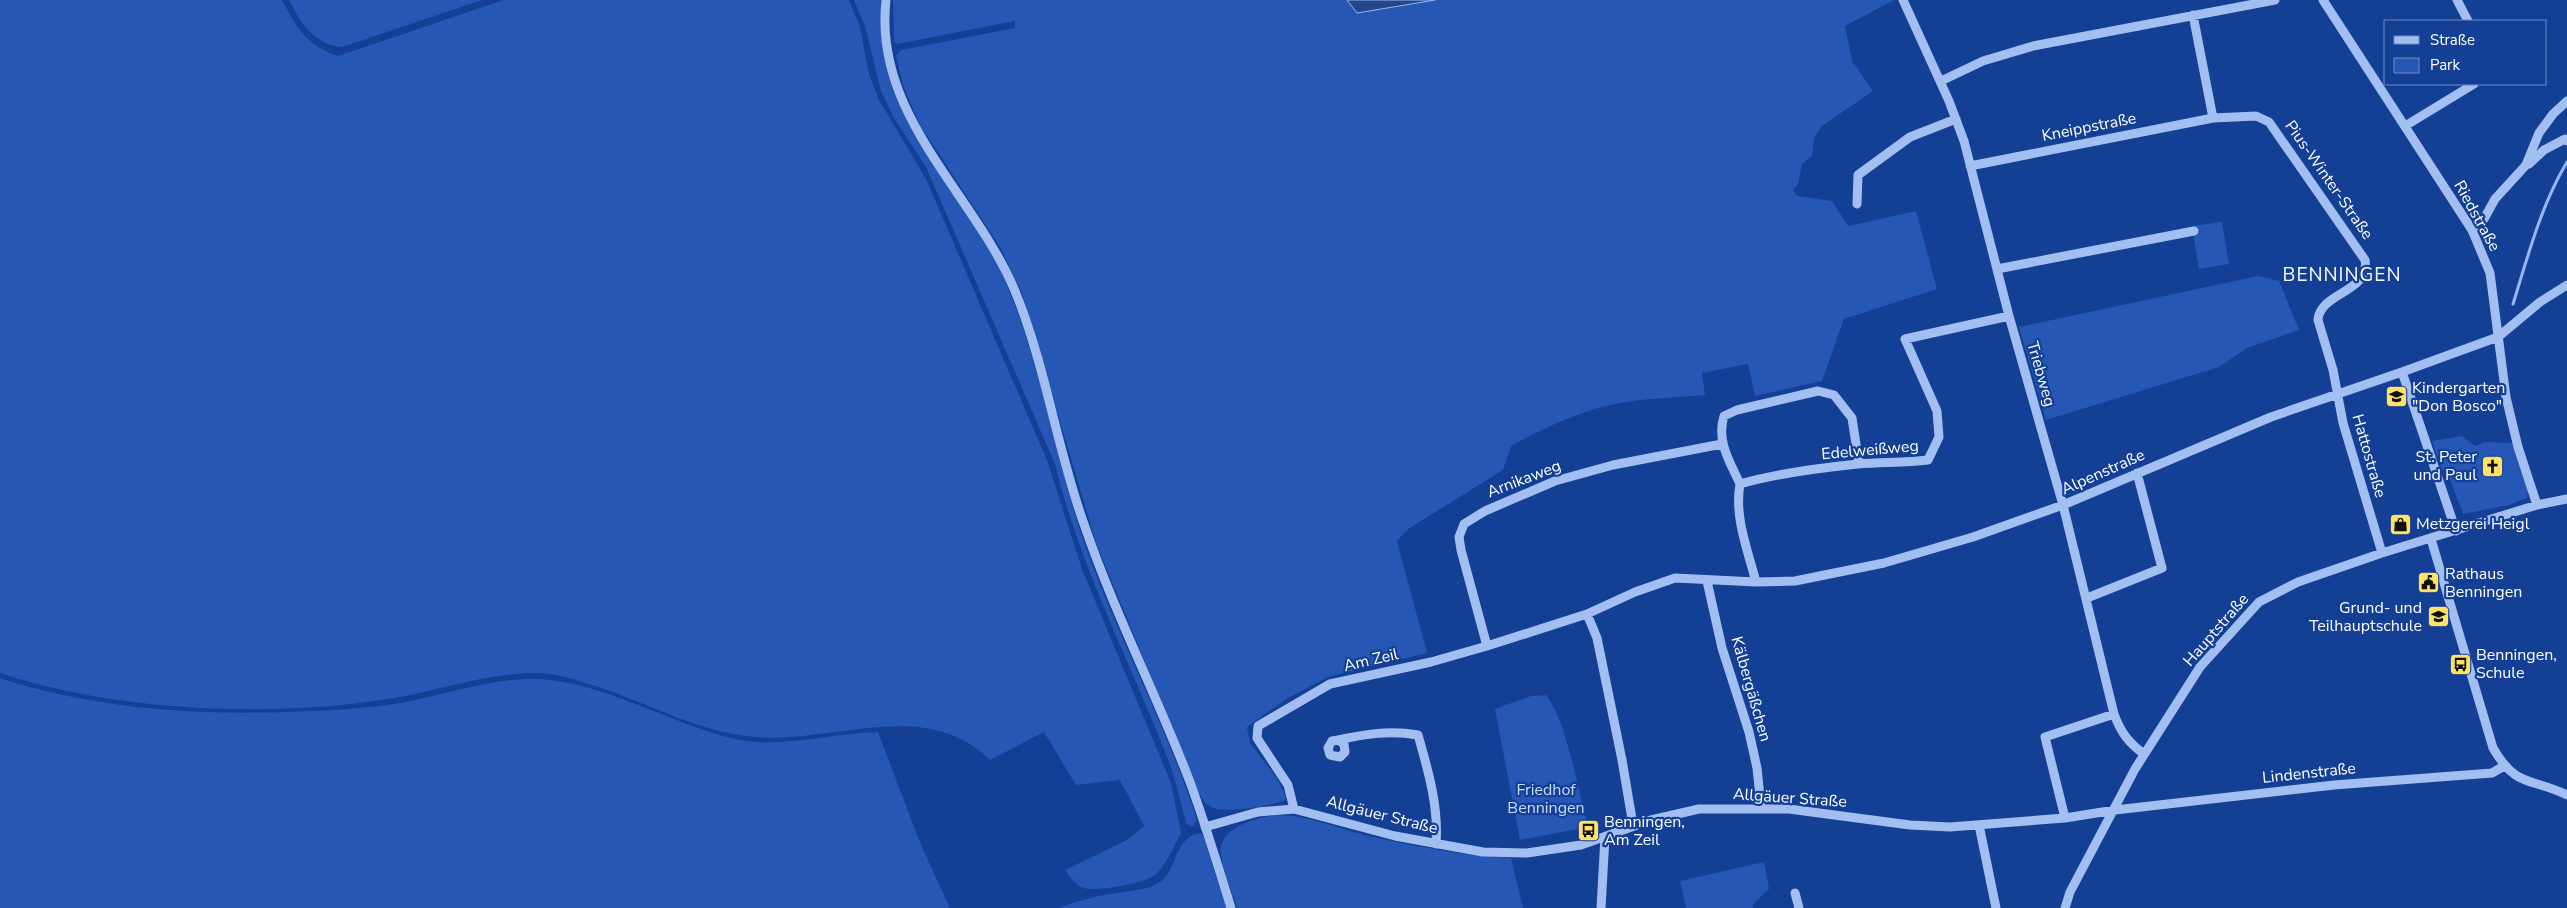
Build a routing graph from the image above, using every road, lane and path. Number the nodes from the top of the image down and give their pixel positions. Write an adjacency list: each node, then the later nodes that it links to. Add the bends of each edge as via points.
1 (886, 0): 52 (street, via 888,50 901,98 925,146 992,245 1016,294 1084,524)
2 (1903, 0): 8 (street, Triebweg)
3 (2275, 0): 6 (street)
4 (2323, 0): 13 (street, Riedstraße)
5 (2457, 0): 7 (street)
6 (2193, 15): 8 (street, via 2033,46 1983,61); 11 (street)
7 (2467, 20)
8 (1941, 81): 12 (street, Triebweg)
9 (2472, 85): 13 (street)
10 (2567, 101): 15 (street, via 2539,133)
11 (2213, 118): 16 (street, Kneippstraße); 25 (street, Pius-Winter-Straße, via 2256,116 2269,122 2366,260 2367,267 2359,281 2319,312 2320,329)
12 (1956, 119): 16 (street, Triebweg); 17 (street, via 1910,137 1858,175)
13 (2405, 126): 18 (street, Riedstraße)
14 (2566, 139): 15 (street, via 2544,150)
15 (2526, 165): 18 (street)
16 (1970, 166): 20 (street, Triebweg)
17 (1858, 204)
18 (2472, 230): 23 (street, Riedstraße, via 2490,273)
19 (2194, 231): 20 (street)
20 (1997, 269): 22 (street, Triebweg)
21 (2567, 285): 23 (street, Alpenstraße, via 2540,302)
22 (2009, 316): 27 (street, Edelweißweg, via 1905,339 1937,410 1939,437 1928,460); 32 (street, Triebweg)
23 (2498, 337): 24 (street, Alpenstraße); 31 (street, Riedstraße, via 2506,397)
24 (2402, 372): 25 (street, Alpenstraße); 33 (street)
25 (2338, 394): 28 (street, Alpenstraße, via 2271,417); 35 (street, Hattostraße, via 2343,424)
26 (1722, 444): 27 (street, via 1720,427 1724,416 1818,391 1834,395 1852,418); 29 (street); 40 (street, Arnikaweg, via 1613,464 1555,481 1485,510 1464,524 1461,550)
27 (1859, 464): 29 (street, Edelweißweg)
28 (2137, 472): 32 (street, Alpenstraße); 38 (street, via 2162,568)
29 (1740, 484): 37 (street, via 1739,515)
30 (2567, 499): 31 (street, Hauptstraße)
31 (2537, 504): 33 (street, Hauptstraße)
32 (2063, 506): 37 (street, Alpenstraße, via 1884,563 1795,581); 38 (street, Triebweg)
33 (2456, 531): 34 (street, Hauptstraße)
34 (2431, 539): 35 (street, Hauptstraße); 44 (street, via 2483,718 2493,748)
35 (2382, 553): 43 (street, Hauptstraße, via 2298,582 2259,602 2200,667)
36 (1708, 581): 37 (street, Alpenstraße); 39 (street, Am Zeil, via 1675,578 1634,592); 46 (street, Kälbergäßchen, via 1722,648 1749,732)
37 (1756, 582)
38 (2087, 598): 41 (street, Triebweg)
39 (1587, 614): 40 (street, Am Zeil); 50 (street, via 1597,638)
40 (1487, 646): 47 (street, Am Zeil, via 1432,662 1330,684 1258,726 1257,738 1288,785)
41 (2114, 714): 43 (street, Triebweg, via 2129,743); 49 (street, via 2045,737)
42 (1338, 740): 54 (street, via 1396,731 1418,735 1429,772 1438,828)
43 (2144, 754): 48 (street, Hauptstraße)
44 (2504, 766): 45 (street, via 2513,776); 48 (street, Lindenstraße, via 2492,772 2334,785)
45 (2567, 795)
46 (1761, 807): 50 (street, Allgäuer Straße, via 1684,811); 51 (street, Allgäuer Straße, via 1910,825)
47 (1294, 809): 52 (street, Allgäuer Straße, via 1258,812); 54 (street, Allgäuer Straße, via 1367,830)
48 (2115, 810): 49 (street, Allgäuer Straße); 60 (street, Hauptstraße, via 2070,892)
49 (2065, 818): 51 (street, Allgäuer Straße)
50 (1633, 825): 53 (street, Allgäuer Straße)
51 (1979, 825): 59 (street)
52 (1206, 827): 56 (street)
53 (1605, 837): 54 (street, Allgäuer Straße, via 1567,849 1527,853 1483,852); 57 (street)
54 (1436, 844)
55 (1795, 892): 58 (street)
56 (1231, 908)
57 (1601, 908)
58 (1799, 908)
59 (1996, 908)
60 (2065, 908)

